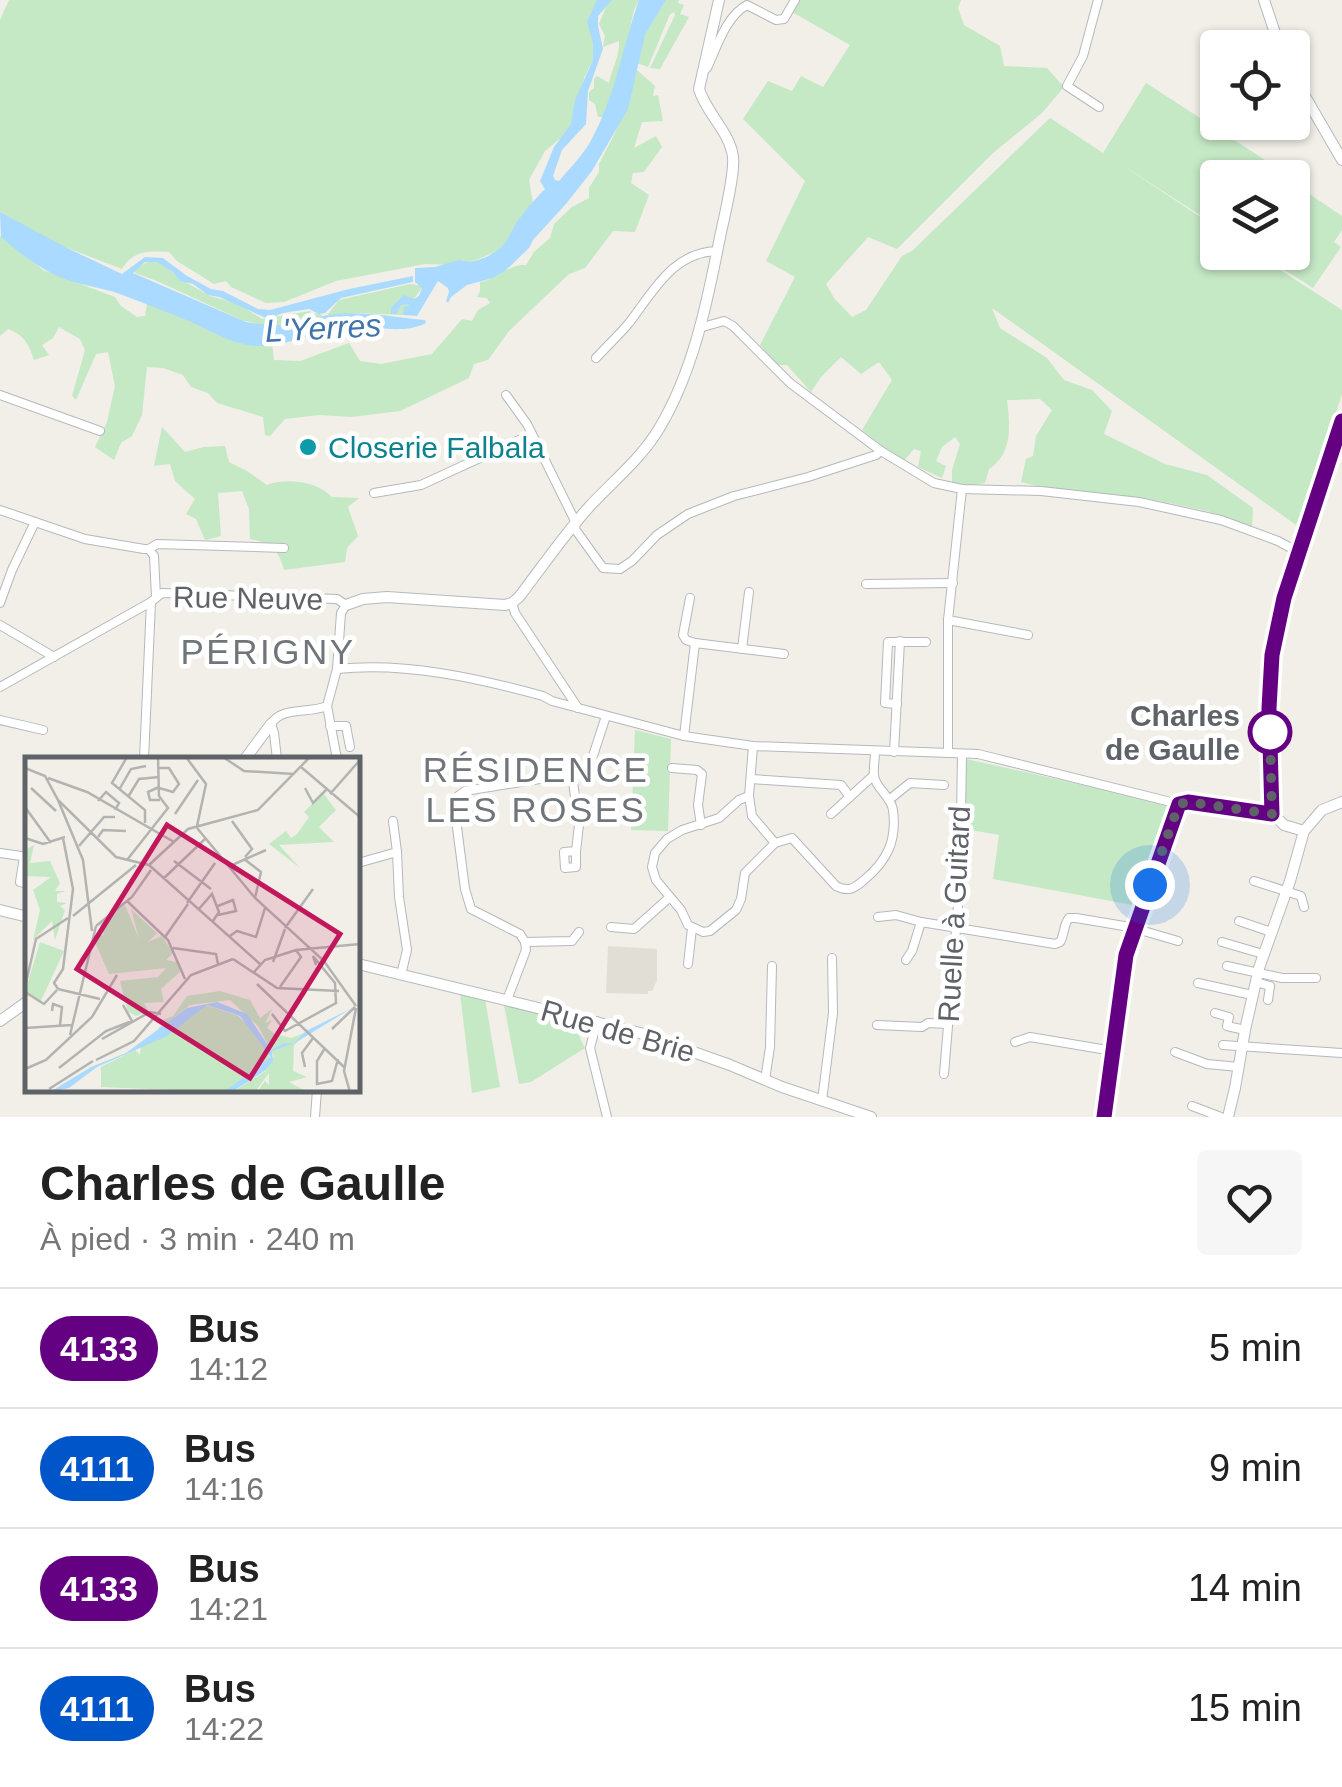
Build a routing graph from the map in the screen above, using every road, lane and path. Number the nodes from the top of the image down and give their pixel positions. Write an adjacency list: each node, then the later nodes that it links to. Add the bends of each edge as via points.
1 (719, 0): 6 (street)
2 (796, 0): 6 (street, via 784,19 748,4 741,8)
3 (1098, 0): 8 (street, via 1067,86)
4 (1264, 0): 5 (street)
5 (1274, 30)
6 (700, 81): 10 (street, via 702,99 734,162)
7 (1310, 105): 9 (street)
8 (1099, 106)
9 (1342, 160)
10 (717, 251): 11 (street); 12 (street, via 670,268)
11 (699, 328): 18 (street, via 724,320 733,326 790,383); 22 (street, via 662,425)
12 (596, 358)
13 (0, 395): 16 (street)
14 (506, 396): 17 (street)
15 (1342, 421): 26 (street)
16 (100, 431)
17 (535, 440): 20 (street, via 520,440 421,485); 22 (street)
18 (882, 451): 19 (street, via 934,483); 22 (street, via 688,514 620,569 603,568)
19 (962, 489): 26 (street, via 1139,502 1221,520); 27 (street)
20 (374, 493)
21 (0, 510): 23 (street)
22 (576, 523): 33 (street)
23 (34, 524): 25 (street); 32 (street)
24 (284, 548): 25 (street)
25 (148, 549): 31 (street, via 154,556)
26 (1300, 553): 74 (street, via 1272,655)
27 (952, 582): 28 (street); 35 (street)
28 (866, 584)
29 (749, 592): 40 (street)
30 (690, 598): 39 (street, via 683,635)
31 (153, 600): 34 (street, Rue Neuve, via 162,593 337,600); 42 (street); 59 (street)
32 (0, 603)
33 (512, 603): 34 (street, via 388,597); 46 (street)
34 (346, 606): 43 (street)
35 (948, 620): 37 (street); 57 (street)
36 (0, 625): 42 (street)
37 (1028, 634)
38 (926, 642): 56 (street, via 900,641)
39 (695, 643): 40 (street); 52 (street)
40 (742, 648): 41 (street)
41 (784, 654)
42 (54, 657): 44 (street)
43 (337, 669): 45 (street); 46 (street, via 424,670)
44 (0, 687)
45 (326, 706): 49 (street, via 281,714); 50 (street)
46 (578, 708): 47 (street)
47 (606, 716): 52 (street); 64 (street, via 590,765)
48 (0, 720): 51 (street)
49 (270, 724): 60 (street); 61 (street)
50 (330, 726): 54 (street, via 346,726); 62 (street)
51 (43, 730)
52 (684, 736): 53 (street)
53 (753, 746): 55 (street); 66 (street)
54 (350, 747)
55 (876, 752): 56 (street); 65 (street)
56 (894, 752): 57 (street)
57 (948, 754): 58 (street)
58 (962, 754): 72 (street); 95 (street, Ruelle à Guitard)
59 (144, 757)
60 (247, 757)
61 (276, 757)
62 (336, 757)
63 (672, 768): 76 (street, via 702,774)
64 (572, 775): 79 (street); 102 (street, via 464,791 454,804 470,909)
65 (874, 775): 69 (street); 70 (street)
66 (750, 778): 68 (street); 69 (street, via 841,785)
67 (944, 784): 70 (street, via 910,783)
68 (748, 796): 76 (street); 78 (street, via 752,816)
69 (850, 797): 73 (street)
70 (890, 799): 78 (street, via 889,850 856,888 836,886 792,838)
71 (1342, 802): 77 (street, via 1322,810)
72 (1179, 804): 74 (street); 98 (street)
73 (831, 814)
74 (1272, 814): 77 (street)
75 (393, 821): 80 (street)
76 (701, 825): 88 (street, via 667,839 647,866)
77 (1304, 831): 87 (street)
78 (775, 843): 97 (street, via 745,874 736,910 710,931)
79 (576, 851)
80 (398, 852): 84 (street); 111 (street, via 407,950)
81 (0, 853): 82 (street)
82 (25, 857)
83 (25, 861): 86 (street)
84 (360, 862)
85 (1254, 881): 87 (street)
86 (25, 883)
87 (1286, 891): 89 (street, via 1301,896); 100 (street)
88 (670, 897): 96 (street, via 634,929); 97 (street)
89 (1304, 907)
90 (0, 910): 91 (street)
91 (25, 916)
92 (878, 917): 94 (street)
93 (1239, 921): 100 (street)
94 (921, 922): 95 (street); 106 (street)
95 (956, 927): 98 (street, via 1055,944 1070,918); 122 (street, Ruelle à Guitard)
96 (611, 928)
97 (692, 928): 107 (street)
98 (1134, 928): 101 (street); 128 (street)
99 (579, 932): 102 (street, via 572,941)
100 (1270, 932): 104 (street)
101 (1178, 941)
102 (524, 942): 116 (street)
103 (1222, 942): 104 (street)
104 (1262, 954): 112 (street)
105 (832, 958): 135 (street)
106 (906, 960)
107 (688, 964)
108 (360, 965): 111 (street, Rue de Brie)
109 (772, 966): 133 (street)
110 (1228, 966): 112 (street)
111 (401, 975): 116 (street, Rue de Brie)
112 (1257, 978): 113 (street); 115 (street); 117 (street, via 1270,986)
113 (1316, 978)
114 (1198, 983): 115 (street)
115 (1252, 995): 124 (street)
116 (507, 1000): 120 (street, Rue de Brie)
117 (1268, 1000)
118 (25, 1004): 121 (street)
119 (1215, 1013): 124 (street, via 1229,1017 1227,1026)
120 (597, 1021): 133 (street, Rue de Brie); 139 (street, via 590,1048)
121 (0, 1022)
122 (948, 1024): 123 (street); 132 (street, Ruelle à Guitard)
123 (877, 1025)
124 (1245, 1030): 127 (street)
125 (1016, 1042): 128 (street, via 1030,1037)
126 (1223, 1045): 127 (street)
127 (1242, 1048): 130 (street); 131 (street)
128 (1114, 1051): 141 (street)
129 (1175, 1052): 131 (street)
130 (1342, 1053)
131 (1240, 1067): 142 (street)
132 (944, 1074)
133 (765, 1080): 135 (street, Rue de Brie)
134 (316, 1092): 138 (street)
135 (822, 1100): 137 (street, Rue de Brie)
136 (1192, 1106): 142 (street)
137 (849, 1114): 140 (street, Rue de Brie)
138 (315, 1117)
139 (607, 1117)
140 (872, 1117)
141 (1104, 1117)
142 (1224, 1117)

